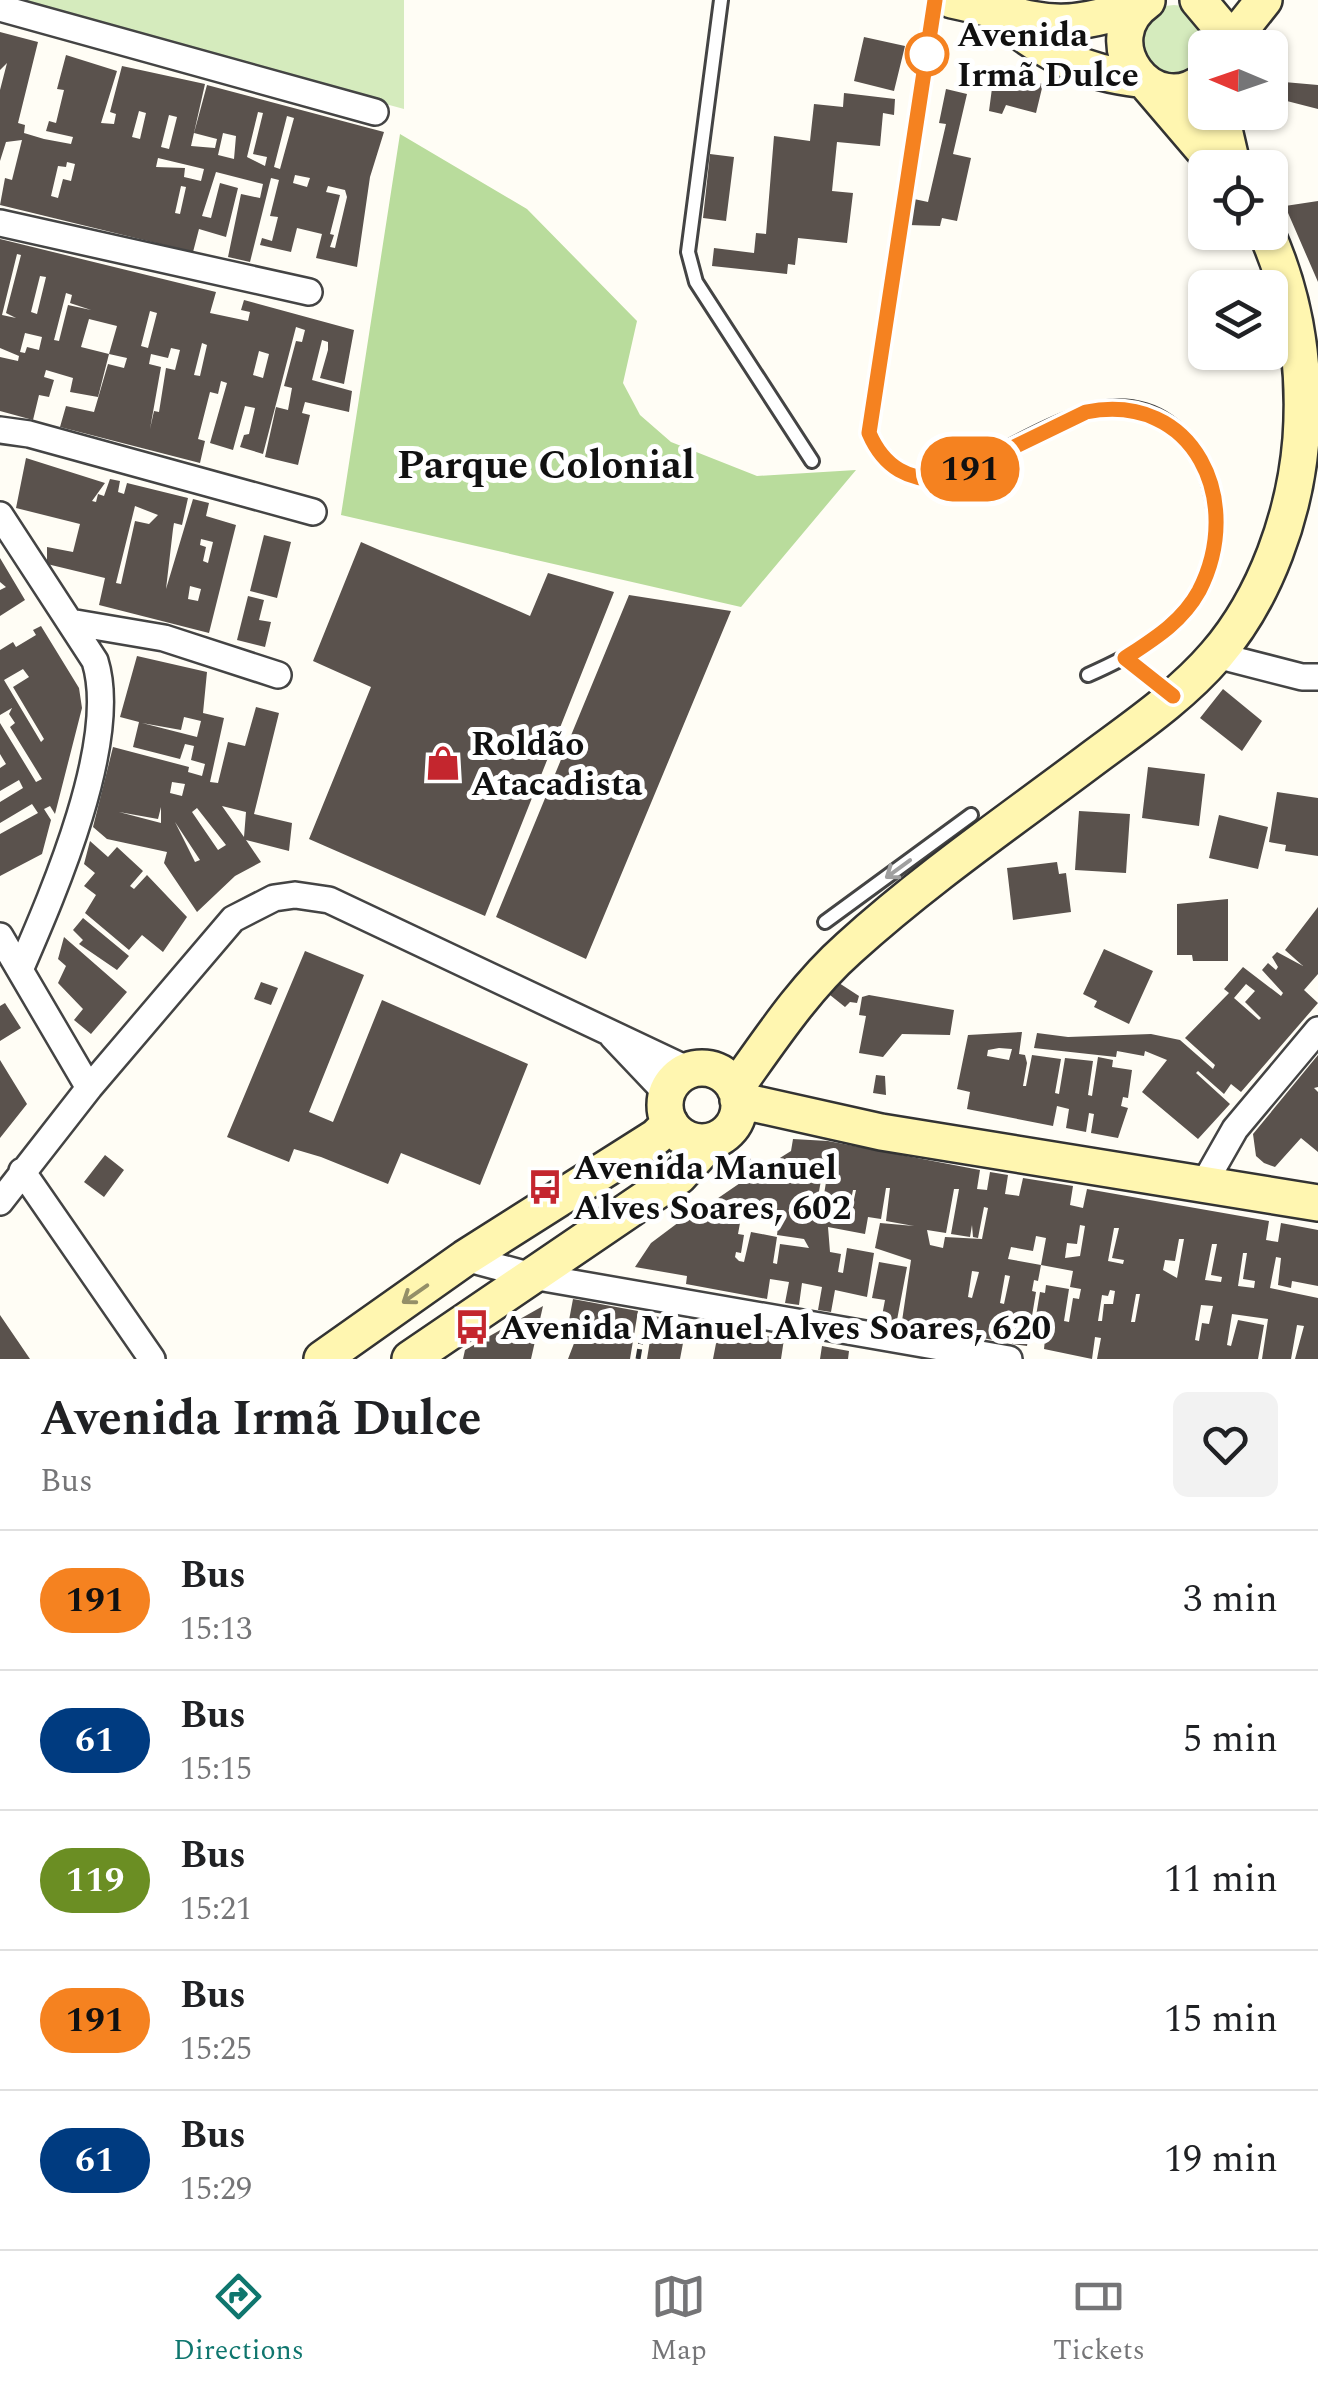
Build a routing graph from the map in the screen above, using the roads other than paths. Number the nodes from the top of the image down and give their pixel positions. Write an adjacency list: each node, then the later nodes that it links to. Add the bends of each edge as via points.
1 (721, 0): 18 (lane, via 688,252 696,282)
2 (935, 0): 23 (lane, via 869,433 878,454 921,480 946,480 1086,412 1108,408 1148,413 1182,434 1210,483 1218,522 1209,562 1198,592 1170,629)
3 (1198, 0): 8 (main road)
4 (1264, 0): 9 (main road)
5 (1144, 3): 6 (main road, via 1094,22 1060,25); 10 (main road, via 1125,28 1124,42)
6 (972, 4): 10 (main road, via 1063,61)
7 (0, 8): 12 (street)
8 (1221, 30)
9 (1239, 30)
10 (1144, 82): 11 (main road, via 1175,92); 13 (main road)
11 (1188, 87)
12 (376, 112)
13 (1203, 150)
14 (0, 224): 16 (street)
15 (1273, 250): 22 (main road, via 1301,353 1298,474 1268,568)
16 (309, 292)
17 (0, 430): 19 (street)
18 (812, 462)
19 (313, 512)
20 (0, 515): 21 (street)
21 (70, 622): 24 (street, via 164,638); 31 (street, via 102,682 96,745 58,886)
22 (1216, 655): 26 (street); 27 (main road)
23 (1125, 658): 25 (lane); 27 (lane)
24 (278, 675)
25 (1088, 676)
26 (1318, 677)
27 (1173, 696): 34 (main road, via 846,950 772,1034)
28 (971, 815): 29 (lane, one-way to 29)
29 (825, 922)
30 (0, 936): 31 (street)
31 (20, 970): 33 (street)
32 (1318, 1030): 38 (street, via 1235,1129)
33 (89, 1088): 34 (street, via 234,919 294,895 329,900 413,937 610,1034); 37 (street)
34 (702, 1091): 35 (main road); 36 (main road, via 733,1124); 36 (main road, via 687,1139); 41 (main road, via 656,1137)
35 (808, 1118): 36 (main road); 38 (main road)
36 (718, 1138): 42 (main road, via 679,1176)
37 (22, 1171): 39 (street); 43 (street)
38 (1202, 1187): 40 (main road)
39 (0, 1202)
40 (1318, 1203)
41 (465, 1258): 42 (street); 44 (main road, one-way to 44)
42 (532, 1276): 45 (main road); 46 (street)
43 (152, 1359)
44 (322, 1359)
45 (410, 1359)
46 (1009, 1359)

